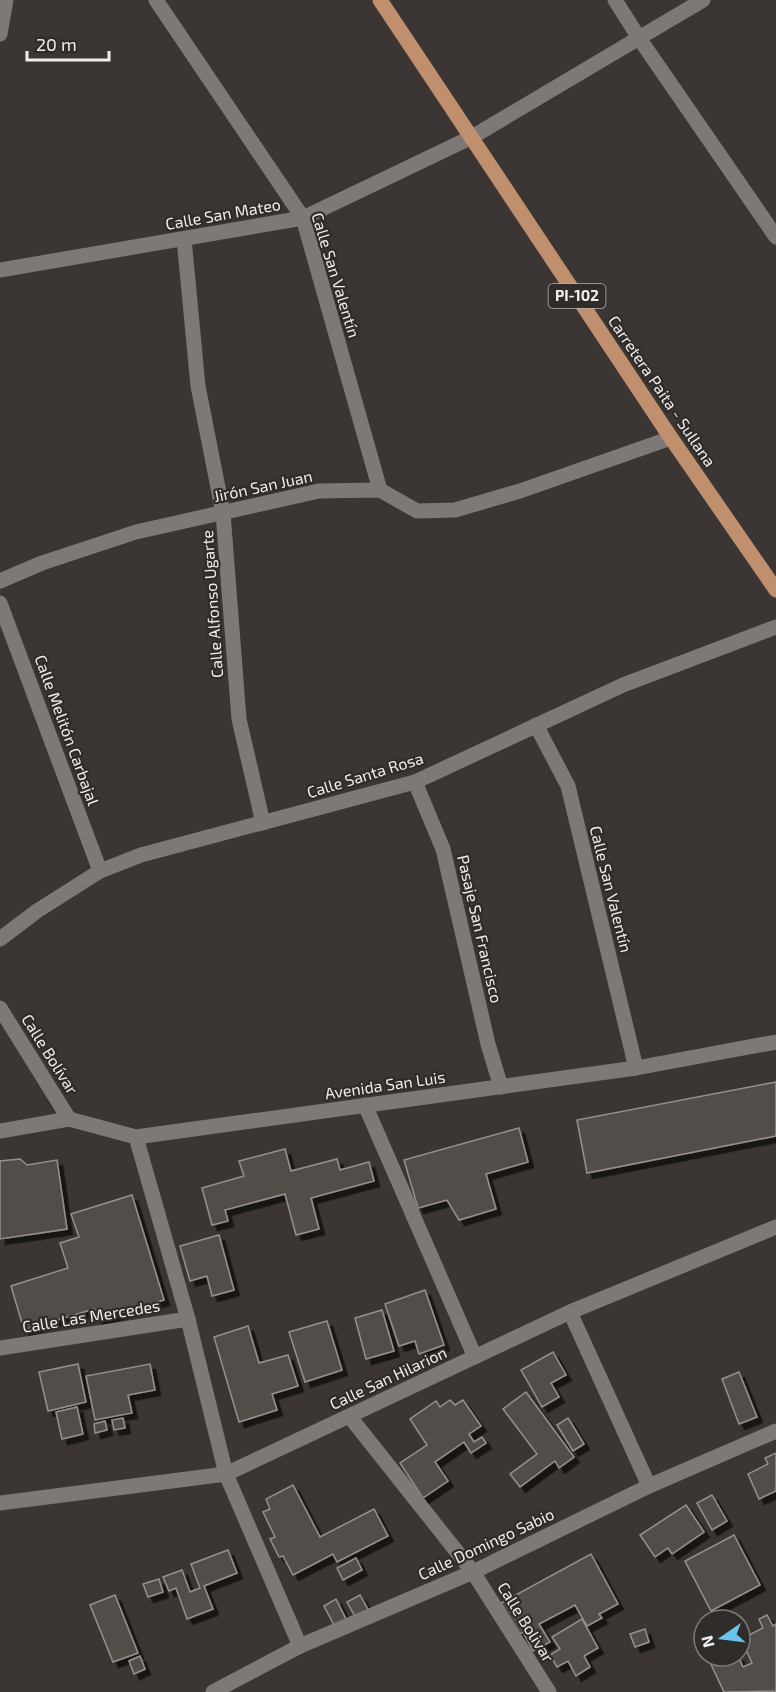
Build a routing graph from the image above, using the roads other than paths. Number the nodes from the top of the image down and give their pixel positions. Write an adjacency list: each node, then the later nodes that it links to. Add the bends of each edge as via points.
1 (6, 0): 6 (street)
2 (156, 0): 9 (street, Calle San Valentín)
3 (380, 0): 8 (main road, Carretera Paita - Sullana / PI-102)
4 (615, 0): 7 (street)
5 (703, 0): 7 (street, Calle San Mateo)
6 (0, 34)
7 (639, 38): 8 (street, Calle San Mateo); 10 (street)
8 (472, 137): 9 (street, Calle San Mateo); 13 (main road, Carretera Paita - Sullana / PI-102)
9 (303, 218): 11 (street, Calle San Mateo); 14 (street, Calle San Valentín)
10 (776, 237)
11 (184, 239): 12 (street, Calle San Mateo); 15 (street, Calle Alfonso Ugarte, via 198,386)
12 (0, 270)
13 (671, 438): 14 (street, via 455,510 417,511); 17 (main road, Carretera Paita - Sullana / PI-102)
14 (380, 490): 15 (street, Jirón San Juan, via 319,491)
15 (223, 513): 16 (street, Jirón San Juan, via 136,532 42,562); 22 (street, Calle Alfonso Ugarte, via 239,719)
16 (0, 581)
17 (776, 590)
18 (0, 603): 23 (street, Calle Melitón Carbajal)
19 (776, 627): 20 (street, Calle Santa Rosa, via 623,685)
20 (536, 725): 21 (street, Calle Santa Rosa); 27 (street, Calle San Valentín, via 568,786)
21 (415, 782): 22 (street, Calle Santa Rosa); 28 (street, Pasaje San Francisco, via 443,849)
22 (263, 823): 23 (street, Calle Santa Rosa, via 141,855)
23 (100, 871): 24 (street, Calle Santa Rosa)
24 (0, 939)
25 (0, 1008): 30 (street, Calle Bolívar)
26 (776, 1042): 27 (street, Avenida San Luis)
27 (636, 1068): 28 (street, Avenida San Luis)
28 (501, 1087): 29 (street, Avenida San Luis)
29 (365, 1106): 32 (street, Avenida San Luis); 37 (street)
30 (69, 1119): 31 (street, Avenida San Luis); 32 (street, Avenida San Luis)
31 (0, 1131)
32 (136, 1137): 35 (street)
33 (776, 1227): 34 (street, Calle San Hilarion)
34 (570, 1312): 37 (street, Calle San Hilarion); 41 (street)
35 (188, 1319): 36 (street, Calle Las Mercedes); 40 (street)
36 (0, 1348)
37 (475, 1357): 38 (street, Calle San Hilarion)
38 (350, 1417): 40 (street, Calle San Hilarion); 43 (street, Calle Bolivar)
39 (776, 1431): 41 (street, Calle Domingo Sabio)
40 (226, 1474): 42 (street, Calle San Hilarion); 44 (street)
41 (649, 1486): 43 (street, Calle Domingo Sabio)
42 (0, 1503)
43 (473, 1572): 44 (street, Calle Domingo Sabio); 46 (street, Calle Bolivar)
44 (300, 1646): 45 (street, Calle Domingo Sabio)
45 (213, 1692)
46 (549, 1692)

